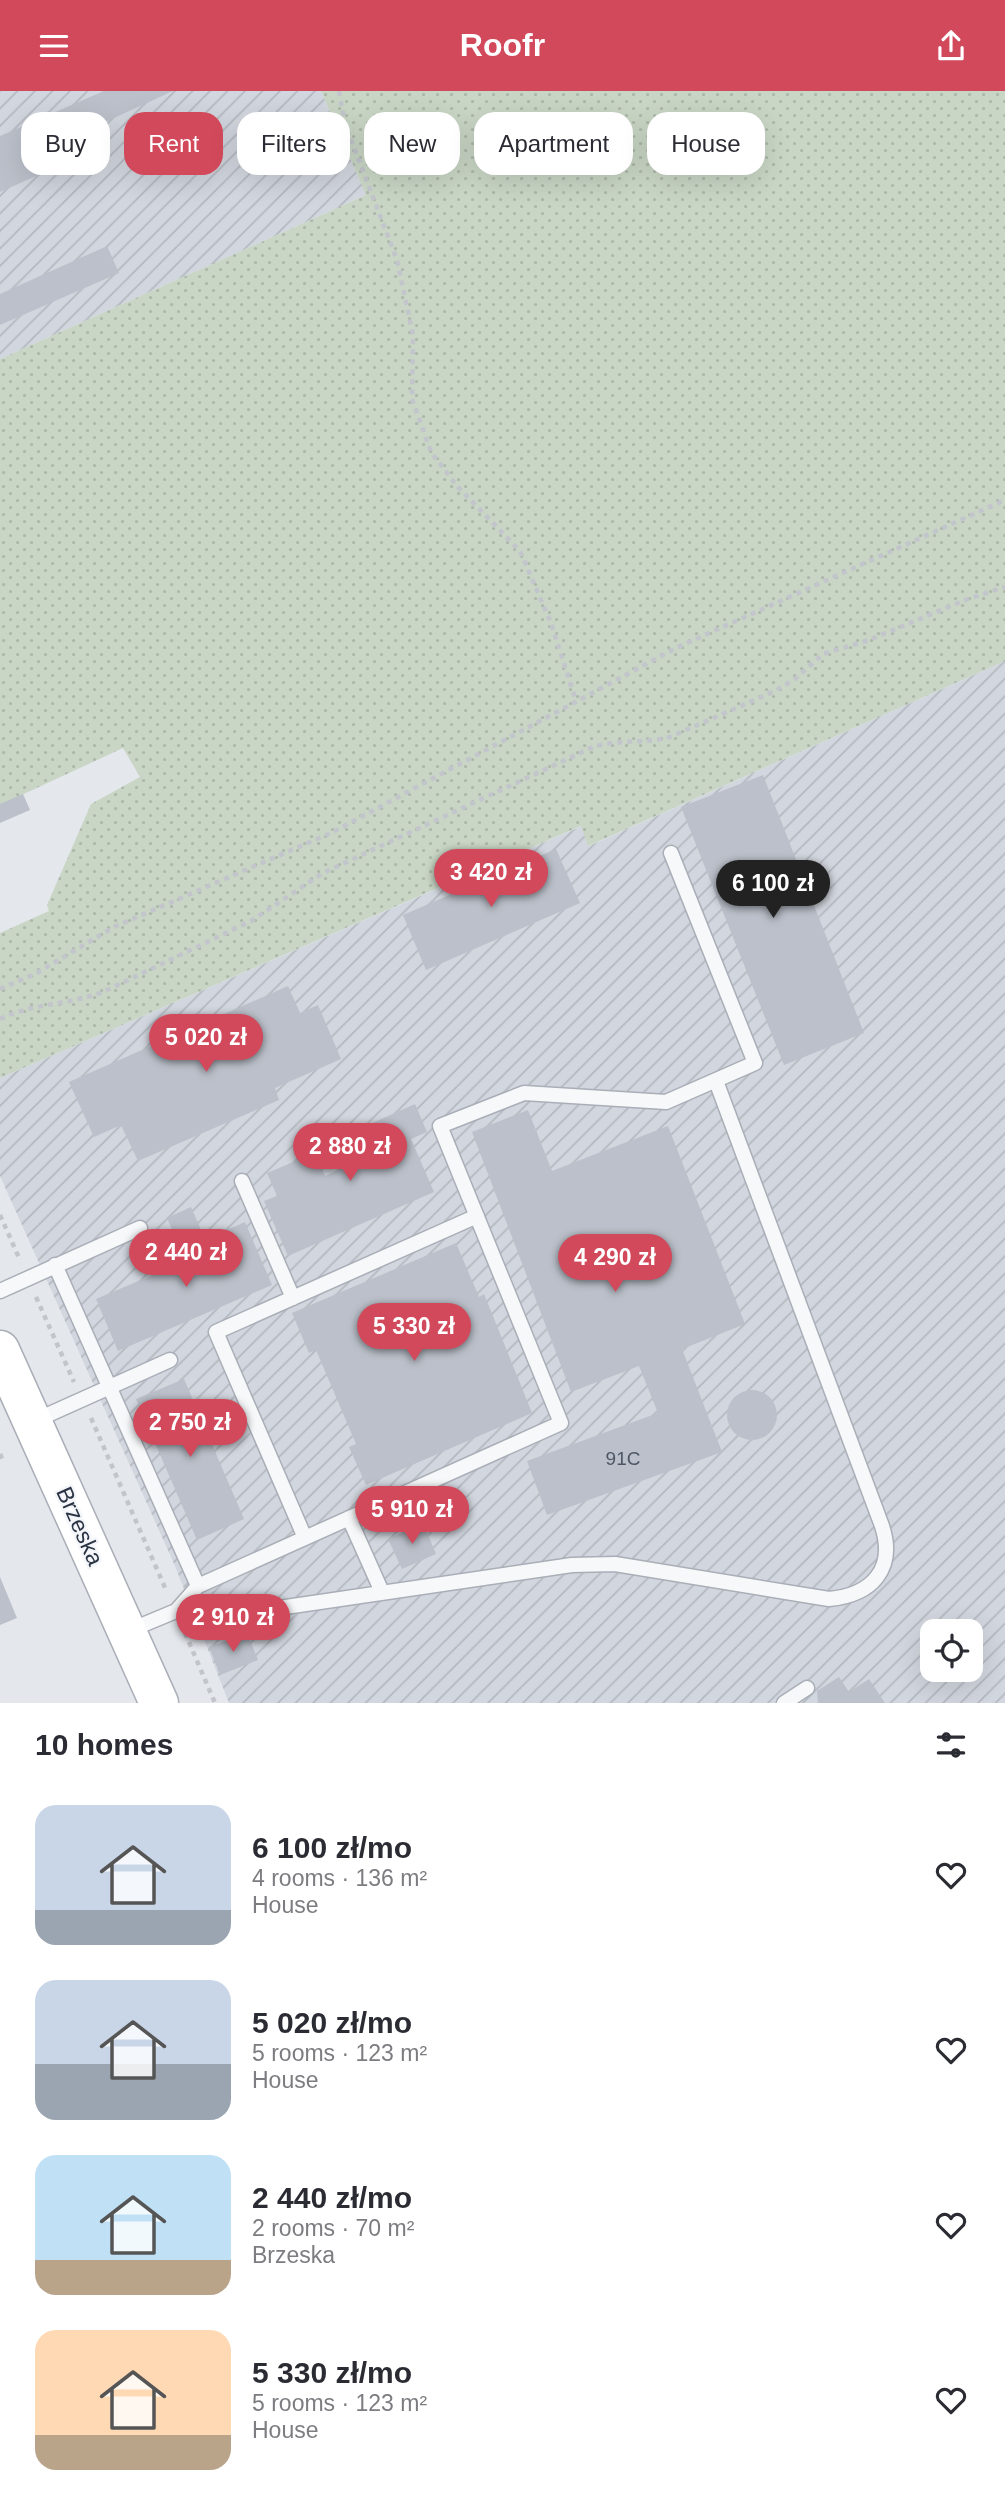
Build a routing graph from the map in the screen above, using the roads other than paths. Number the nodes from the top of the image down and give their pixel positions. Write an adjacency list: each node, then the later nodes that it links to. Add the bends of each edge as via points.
1 (671, 853): 2 (lane, via 755,1063)
2 (716, 1081): 4 (lane, via 666,1102 524,1093 440,1126); 16 (lane, via 882,1526 887,1550 881,1571 856,1594 829,1599 615,1564 572,1565)
3 (242, 1181): 8 (lane)
4 (477, 1216): 8 (lane); 13 (lane, via 561,1423)
5 (139, 1228): 6 (lane)
6 (55, 1265): 7 (lane); 11 (lane)
7 (0, 1291)
8 (293, 1298): 14 (lane, via 216,1332)
9 (0, 1350): 12 (street, Brzeska)
10 (170, 1360): 11 (lane)
11 (110, 1387): 12 (lane); 15 (lane)
12 (32, 1422): 18 (street, Brzeska)
13 (349, 1518): 14 (lane); 16 (lane)
14 (305, 1538): 15 (lane)
15 (198, 1586): 17 (lane)
16 (382, 1593): 17 (lane, via 231,1615)
17 (176, 1611): 18 (lane)
18 (127, 1631): 20 (street, Brzeska)
19 (807, 1688): 21 (lane)
20 (159, 1703)
21 (783, 1703)

